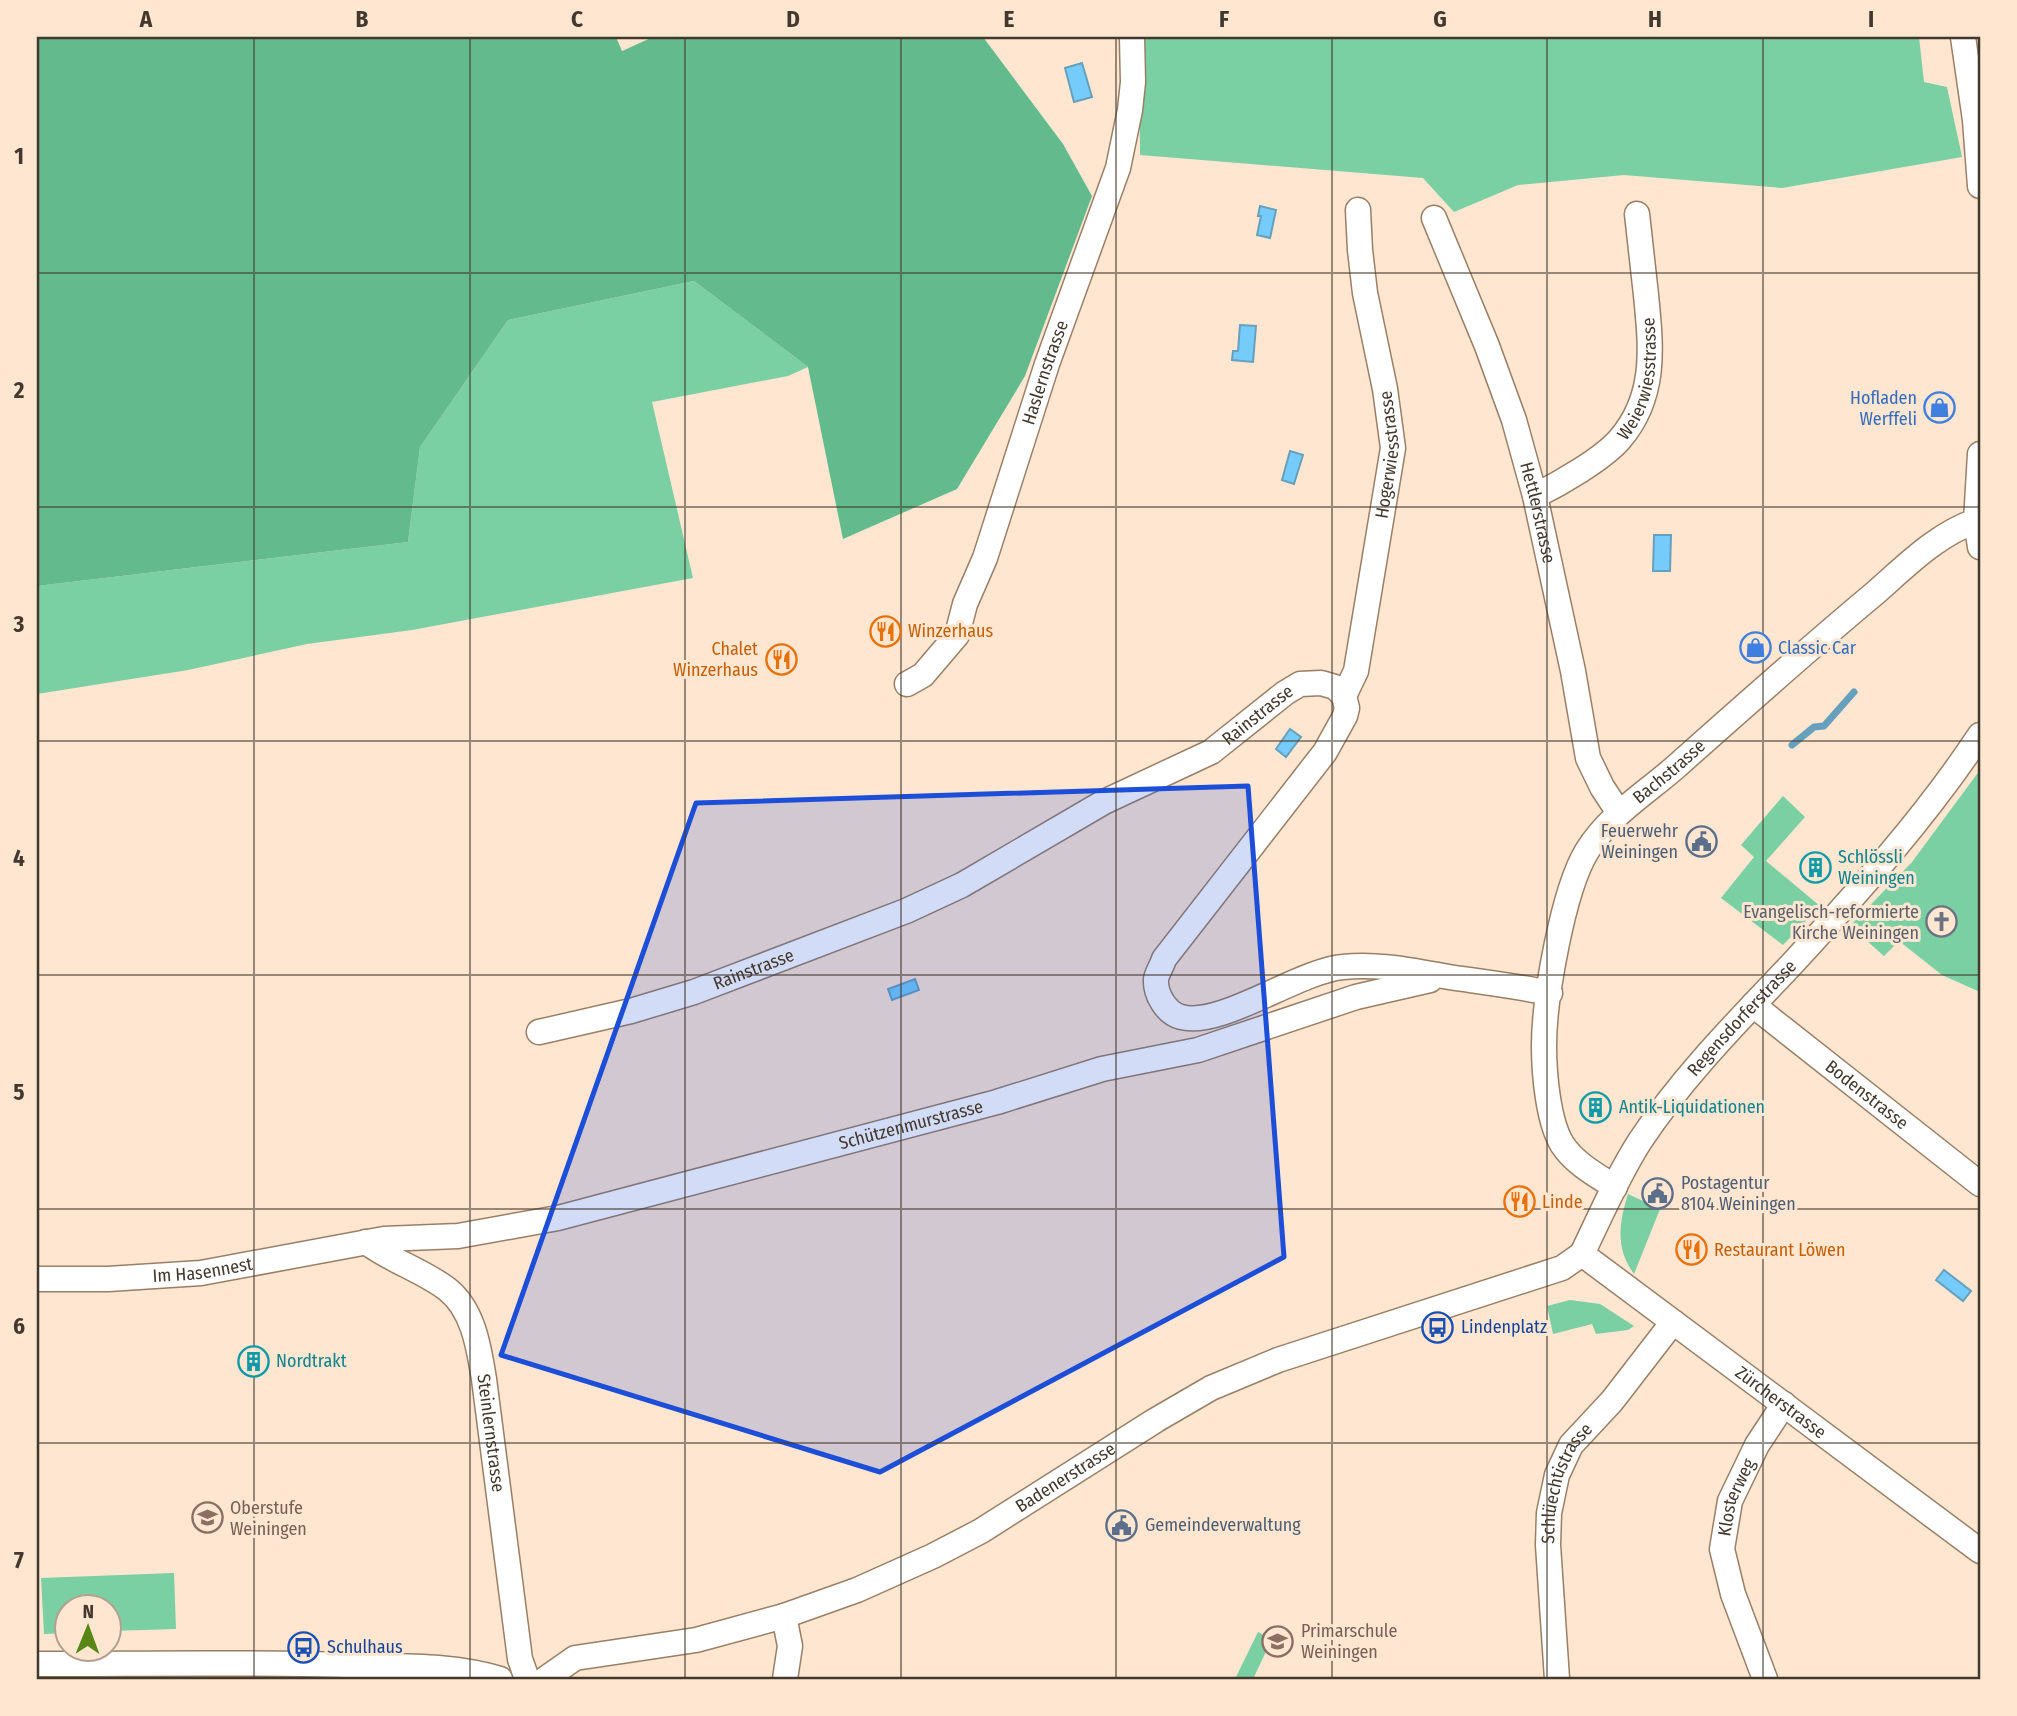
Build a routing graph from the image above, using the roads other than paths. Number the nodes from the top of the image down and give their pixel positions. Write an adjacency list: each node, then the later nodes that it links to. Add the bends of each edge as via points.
1 (1132, 37): 11 (street, Haslernstrasse, via 1133,82 1118,168 1047,364 985,558 957,635 923,675)
2 (1963, 37): 3 (street)
3 (1980, 186)
4 (1358, 210): 12 (street, Hogerwiesstrasse, via 1365,293 1394,448 1356,671)
5 (1637, 214): 8 (street, Weierwiesstrasse, via 1651,367 1642,404 1620,439)
6 (1434, 218): 8 (street, Hettlerstrasse, via 1496,370)
7 (1980, 454): 9 (street)
8 (1535, 496): 14 (street, Hettlerstrasse, via 1588,758)
9 (1976, 521): 10 (street); 14 (street, Bachstrasse, via 1957,527 1930,546)
10 (1980, 547)
11 (907, 684)
12 (1344, 696): 15 (street, via 1345,716 1325,752 1164,960 1156,978 1157,992 1177,1016 1193,1019 1340,967 1371,965); 18 (street, Rainstrasse, via 1321,683 1300,684 1211,752 1104,802 962,885 905,911 694,992 631,1012)
13 (1980, 735): 17 (street, Regensdorferstrasse, via 1901,843)
14 (1619, 813): 16 (street, Bachstrasse, via 1587,851 1571,892)
15 (1450, 977): 16 (street); 21 (street, Schützenmurstrasse, via 1356,997 1198,1050 1102,1069 997,1102 558,1218 490,1232)
16 (1550, 993): 20 (street, Bachstrasse, via 1544,1047 1554,1125 1562,1145 1583,1166)
17 (1753, 1005): 19 (street, Bodenstrasse); 20 (street, Regensdorferstrasse, via 1677,1091)
18 (539, 1032)
19 (1980, 1184)
20 (1615, 1186): 22 (street, Regensdorferstrasse)
21 (366, 1242): 23 (street, Im Hasennest, via 201,1273); 30 (street, Steinlernstrasse, via 449,1290 477,1339 520,1659)
22 (1582, 1254): 24 (street, Zürcherstrasse); 27 (street, Badenerstrasse, via 1555,1270 1278,1360 1211,1388 981,1531 857,1590)
23 (37, 1279)
24 (1673, 1322): 25 (street, Zürcherstrasse); 33 (street, Schlüechtistrasse, via 1571,1445 1554,1484 1548,1545)
25 (1784, 1404): 26 (street, Zürcherstrasse); 34 (street, Klosterweg, via 1757,1445 1730,1501 1722,1549 1733,1594)
26 (1980, 1551)
27 (784, 1616): 31 (street, Badenerstrasse, via 695,1640 575,1658); 32 (street, via 790,1646)
28 (37, 1664): 29 (street, via 401,1666 458,1669)
29 (500, 1679)
30 (527, 1679)
31 (545, 1679)
32 (785, 1679)
33 (1557, 1679)
34 (1765, 1679)

